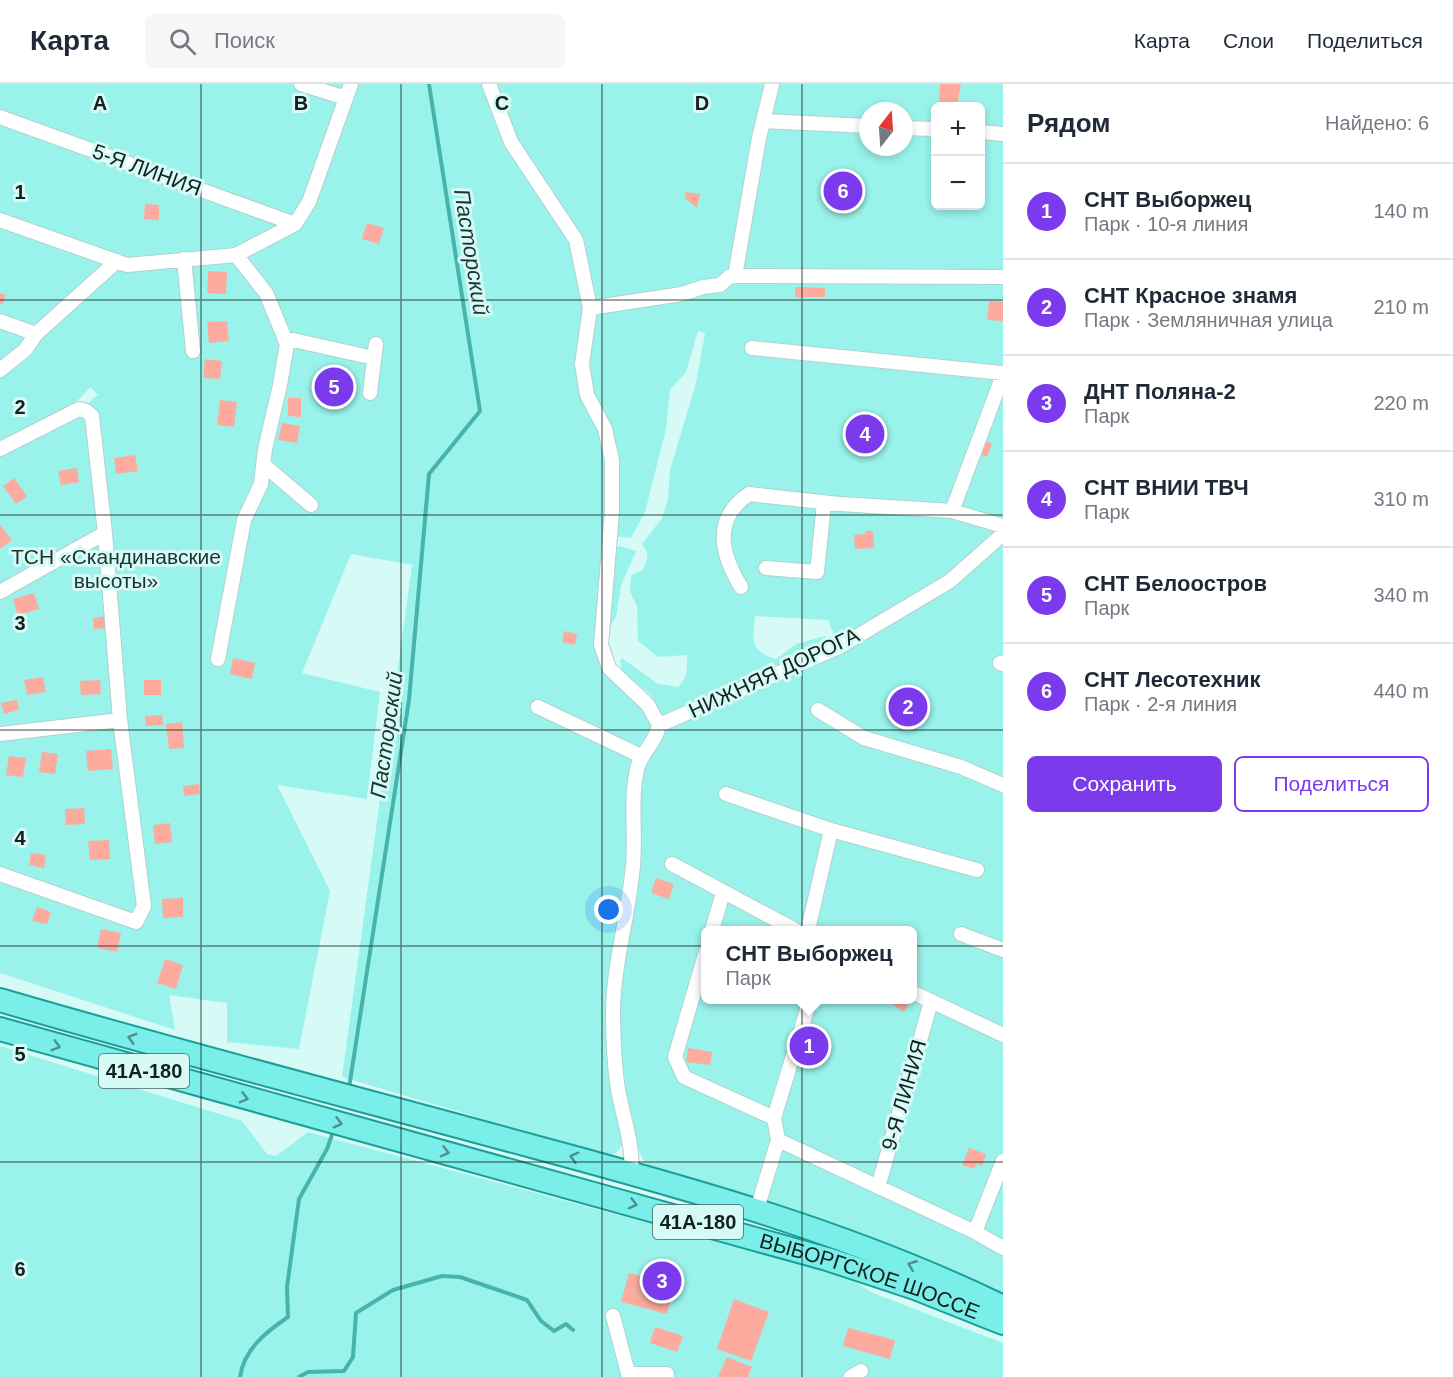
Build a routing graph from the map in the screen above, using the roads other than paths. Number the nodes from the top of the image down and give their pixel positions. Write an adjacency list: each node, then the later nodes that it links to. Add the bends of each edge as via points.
1 (301, 84): 5 (street)
2 (351, 84): 5 (street)
3 (489, 84): 20 (street, via 511,142 576,240)
4 (772, 84): 7 (street)
5 (346, 98): 14 (street, via 309,202)
6 (0, 117): 14 (street, 5-Я ЛИНИЯ)
7 (763, 121): 8 (street); 18 (street)
8 (859, 126)
9 (913, 128): 10 (street)
10 (931, 129)
11 (985, 132): 12 (street)
12 (1003, 134)
13 (0, 220): 17 (street)
14 (295, 224): 15 (street)
15 (236, 255): 16 (street); 23 (street, via 266,293)
16 (184, 259): 17 (street, via 127,265); 25 (street)
17 (117, 261): 22 (street)
18 (735, 276): 19 (street); 20 (street, via 720,285 682,294)
19 (1003, 277)
20 (590, 308): 43 (street, via 582,364 584,380 590,405 605,429 612,460 612,512 601,645 609,668 648,705)
21 (0, 321): 22 (street)
22 (36, 334): 26 (street, via 25,350)
23 (284, 338): 28 (street, via 375,351); 30 (street, via 282,375)
24 (752, 348): 27 (street)
25 (193, 351)
26 (0, 369)
27 (1003, 374): 33 (street)
28 (370, 393)
29 (0, 449): 35 (street, via 79,410 86,411 92,416 94,427)
30 (264, 465): 32 (street); 39 (street, via 261,484 244,520)
31 (824, 502): 33 (street); 36 (street, via 817,572); 37 (street, via 755,494 740,500 726,523 723,540 724,554)
32 (311, 504)
33 (952, 511): 34 (street)
34 (999, 530): 43 (street, НИЖНЯЯ ДОРОГА, via 950,581 839,647)
35 (105, 533): 38 (street); 42 (street)
36 (766, 568)
37 (741, 586)
38 (0, 592)
39 (218, 659)
40 (538, 707): 45 (street)
41 (818, 710): 46 (street, via 864,738 961,767)
42 (120, 720): 44 (street); 51 (street, via 144,906 136,922)
43 (659, 725): 45 (street, via 656,737)
44 (0, 734)
45 (641, 756): 68 (street, via 633,794 631,885 616,965 614,1008 617,1082 632,1153)
46 (1003, 785)
47 (726, 794): 48 (street)
48 (831, 831): 50 (street); 55 (street)
49 (672, 864): 52 (street)
50 (977, 870)
51 (0, 874)
52 (723, 893): 53 (street); 54 (street)
53 (713, 926)
54 (787, 926)
55 (809, 926)
56 (961, 934): 57 (street)
57 (1003, 950)
58 (701, 965): 65 (street, via 675,1057 684,1077)
59 (917, 995): 61 (street)
60 (0, 1000): 68 (main road, ВЫБОРГСКОЕ ШОССЕ / 41А-180, one-way to 60)
61 (931, 1002): 64 (street); 69 (street, 9-Я ЛИНИЯ)
62 (808, 1004): 65 (street)
63 (0, 1029): 75 (main road, ВЫБОРГСКОЕ ШОССЕ / 41А-180, one-way to 75, via 827,1259)
64 (1003, 1035)
65 (774, 1118): 66 (street)
66 (778, 1140): 69 (street); 70 (street)
67 (1003, 1161): 71 (street)
68 (631, 1172): 70 (main road, ВЫБОРГСКОЕ ШОССЕ / 41А-180)
69 (878, 1187): 71 (street)
70 (757, 1209): 73 (main road, ВЫБОРГСКОЕ ШОССЕ / 41А-180, one-way to 70, via 878,1251)
71 (975, 1232): 72 (street)
72 (1003, 1248)
73 (1003, 1307)
74 (613, 1316): 77 (street)
75 (1003, 1323)
76 (667, 1374): 77 (street)
77 (630, 1376)

